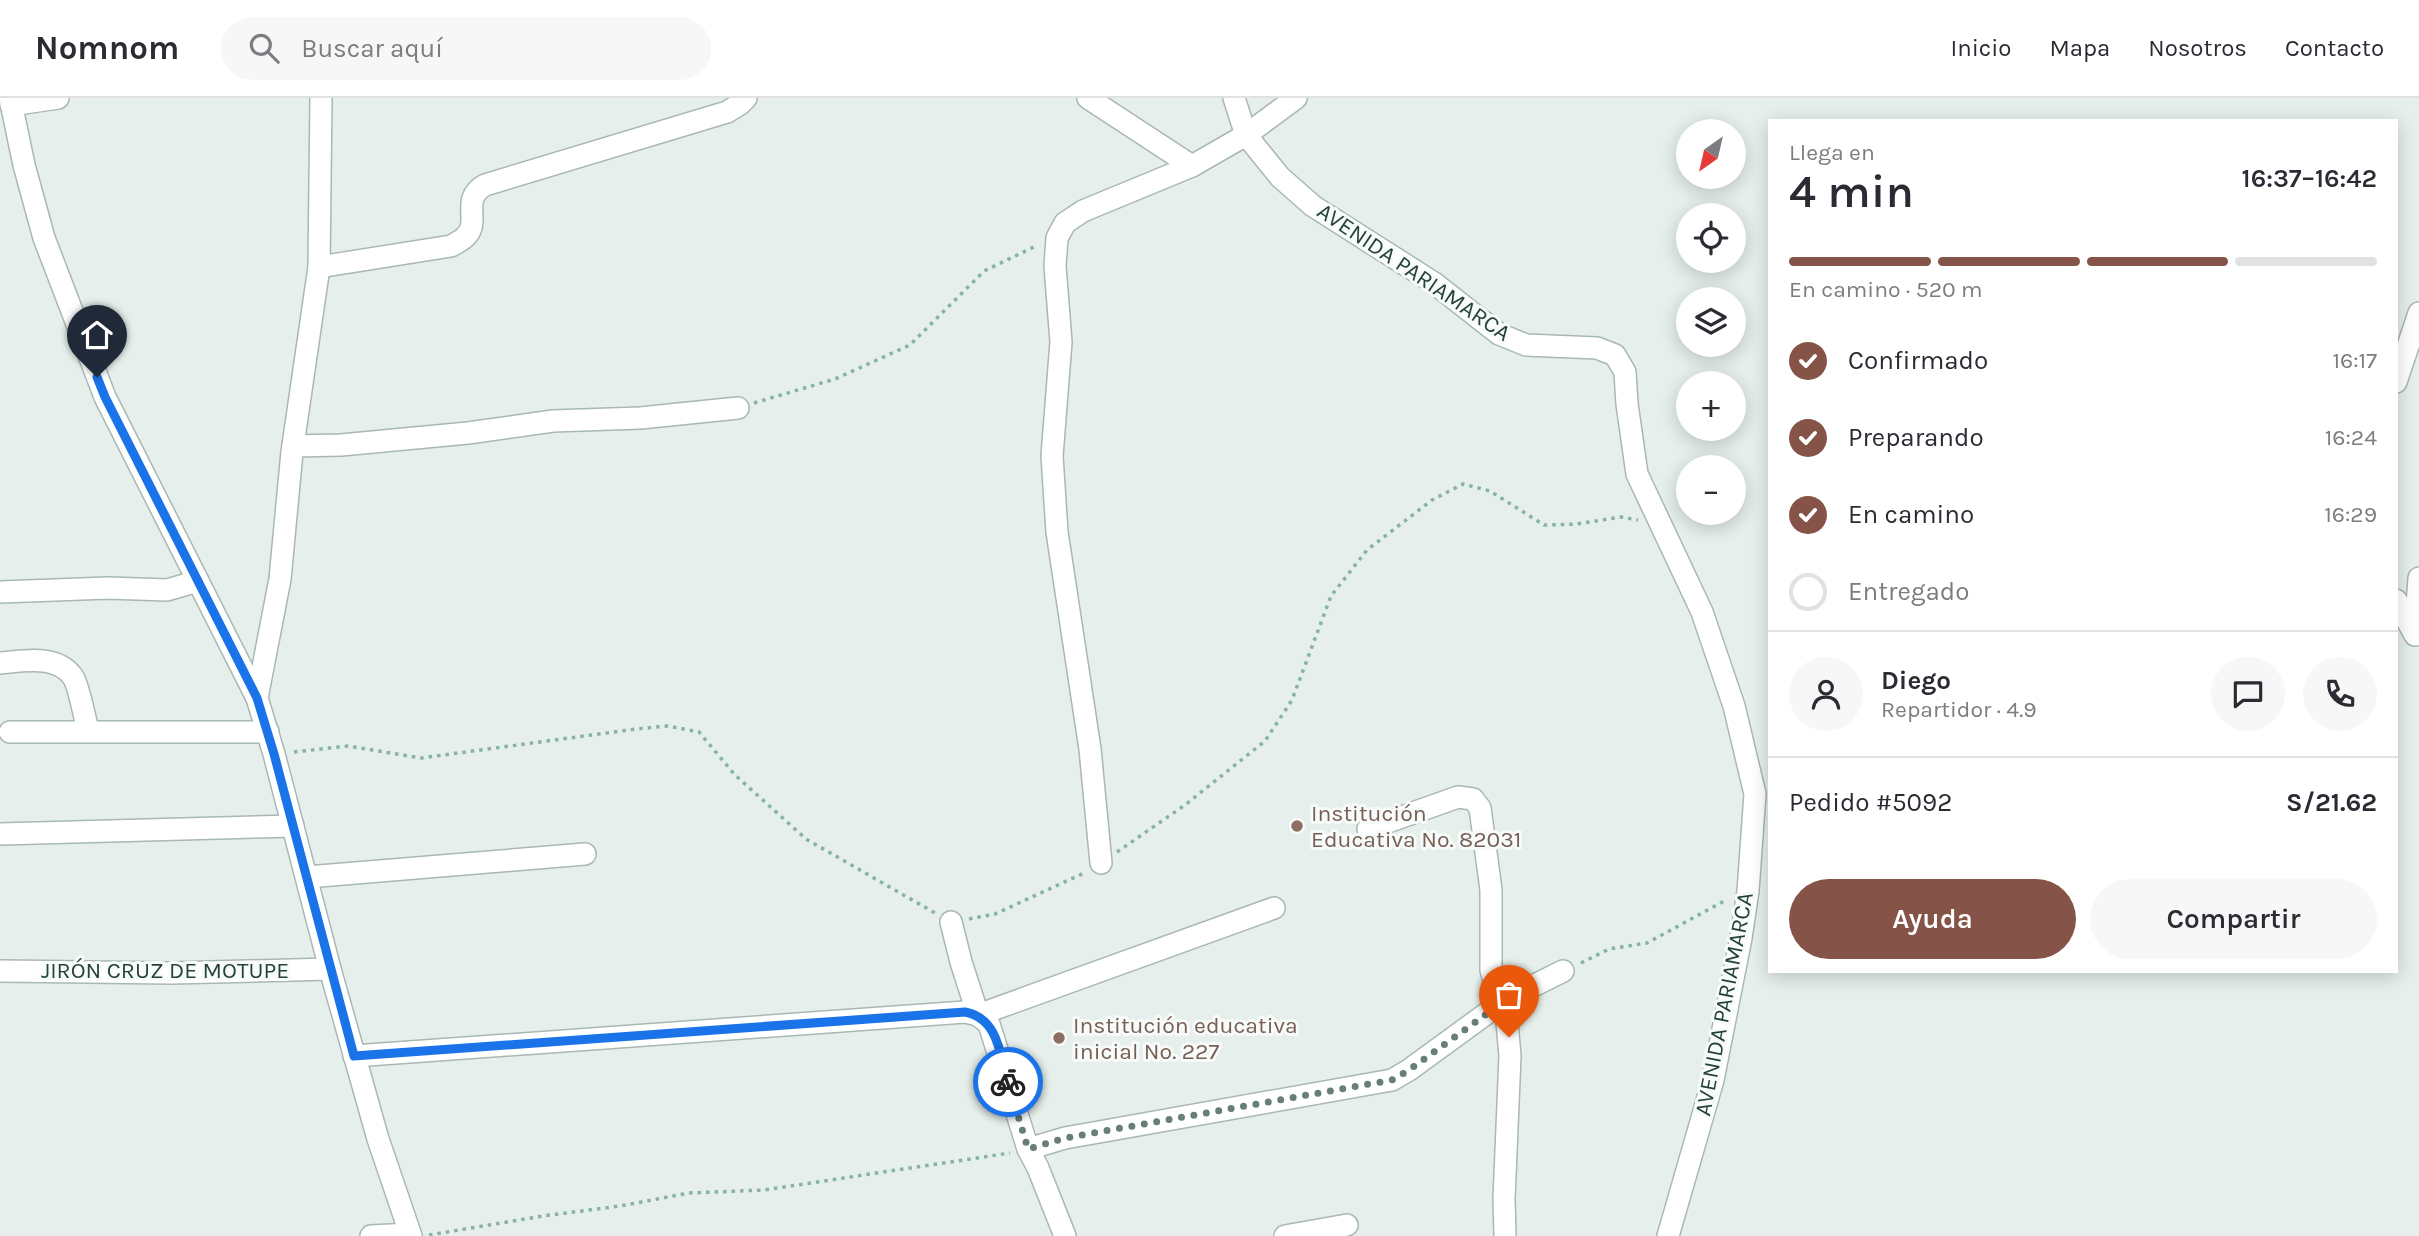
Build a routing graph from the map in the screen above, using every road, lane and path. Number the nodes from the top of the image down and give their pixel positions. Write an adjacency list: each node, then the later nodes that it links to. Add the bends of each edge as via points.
1 (58, 98): 7 (street)
2 (321, 98): 11 (street)
3 (746, 98): 11 (street, via 727,112 485,185 472,197 467,236 452,246)
4 (1088, 98): 9 (street)
5 (1234, 98): 8 (street)
6 (1296, 98): 8 (street)
7 (11, 101): 18 (street, via 44,238 105,397)
8 (1246, 135): 9 (street); 16 (street, AVENIDA PARIAMARCA, via 1280,177 1312,206 1434,283 1499,334 1527,345 1597,348 1615,355 1625,372 1637,474)
9 (1192, 166): 10 (street, via 1083,211 1065,223)
10 (1057, 238): 14 (path, via 984,271 910,345 835,379); 32 (street, via 1061,342 1052,456 1057,532 1090,749)
11 (319, 267): 15 (street)
12 (2409, 321): 13 (street)
13 (2398, 373)
14 (738, 408): 15 (street)
15 (293, 446): 23 (street, via 280,579)
16 (1659, 523): 32 (path, via 1621,517 1544,525 1490,491 1463,484 1432,500 1367,550 1331,596 1292,700 1265,741 1185,805); 34 (street, AVENIDA PARIAMARCA, via 1702,612 1734,706 1755,794)
17 (2419, 578): 21 (street)
18 (198, 581): 19 (street, via 167,590); 23 (street)
19 (0, 592)
20 (2398, 606): 21 (street)
21 (2417, 638)
22 (0, 663): 24 (street, via 37,659 63,669 74,678)
23 (257, 698): 26 (street)
24 (88, 731): 25 (street); 26 (street)
25 (10, 732)
26 (268, 732): 27 (street)
27 (274, 754): 28 (street); 36 (path, via 348,746 421,758 668,726 699,732 735,775 806,839)
28 (293, 826): 30 (street); 33 (street)
29 (1368, 829): 40 (street, via 1458,797 1473,799 1479,808 1492,890 1491,970)
30 (0, 834)
31 (585, 854): 33 (street)
32 (1101, 863): 36 (path, via 995,914)
33 (307, 877): 37 (street)
34 (1748, 891): 39 (path, via 1647,943 1609,949); 50 (street, AVENIDA PARIAMARCA, via 1713,1080)
35 (1274, 908): 41 (street)
36 (951, 922): 41 (street)
37 (330, 969): 38 (street, JIRÓN CRUZ DE MOTUPE); 42 (street)
38 (0, 971)
39 (1563, 971): 40 (street)
40 (1506, 1000): 43 (street, via 1392,1080 1065,1138); 49 (street, via 1510,1056)
41 (978, 1015): 42 (street, via 965,1012); 43 (street, via 995,1037)
42 (354, 1056): 45 (street)
43 (1028, 1149): 45 (path, via 840,1180 689,1193); 47 (street)
44 (1347, 1225): 48 (street)
45 (410, 1235): 46 (street)
46 (371, 1236)
47 (1065, 1236)
48 (1284, 1236)
49 (1505, 1236)
50 (1668, 1236)

